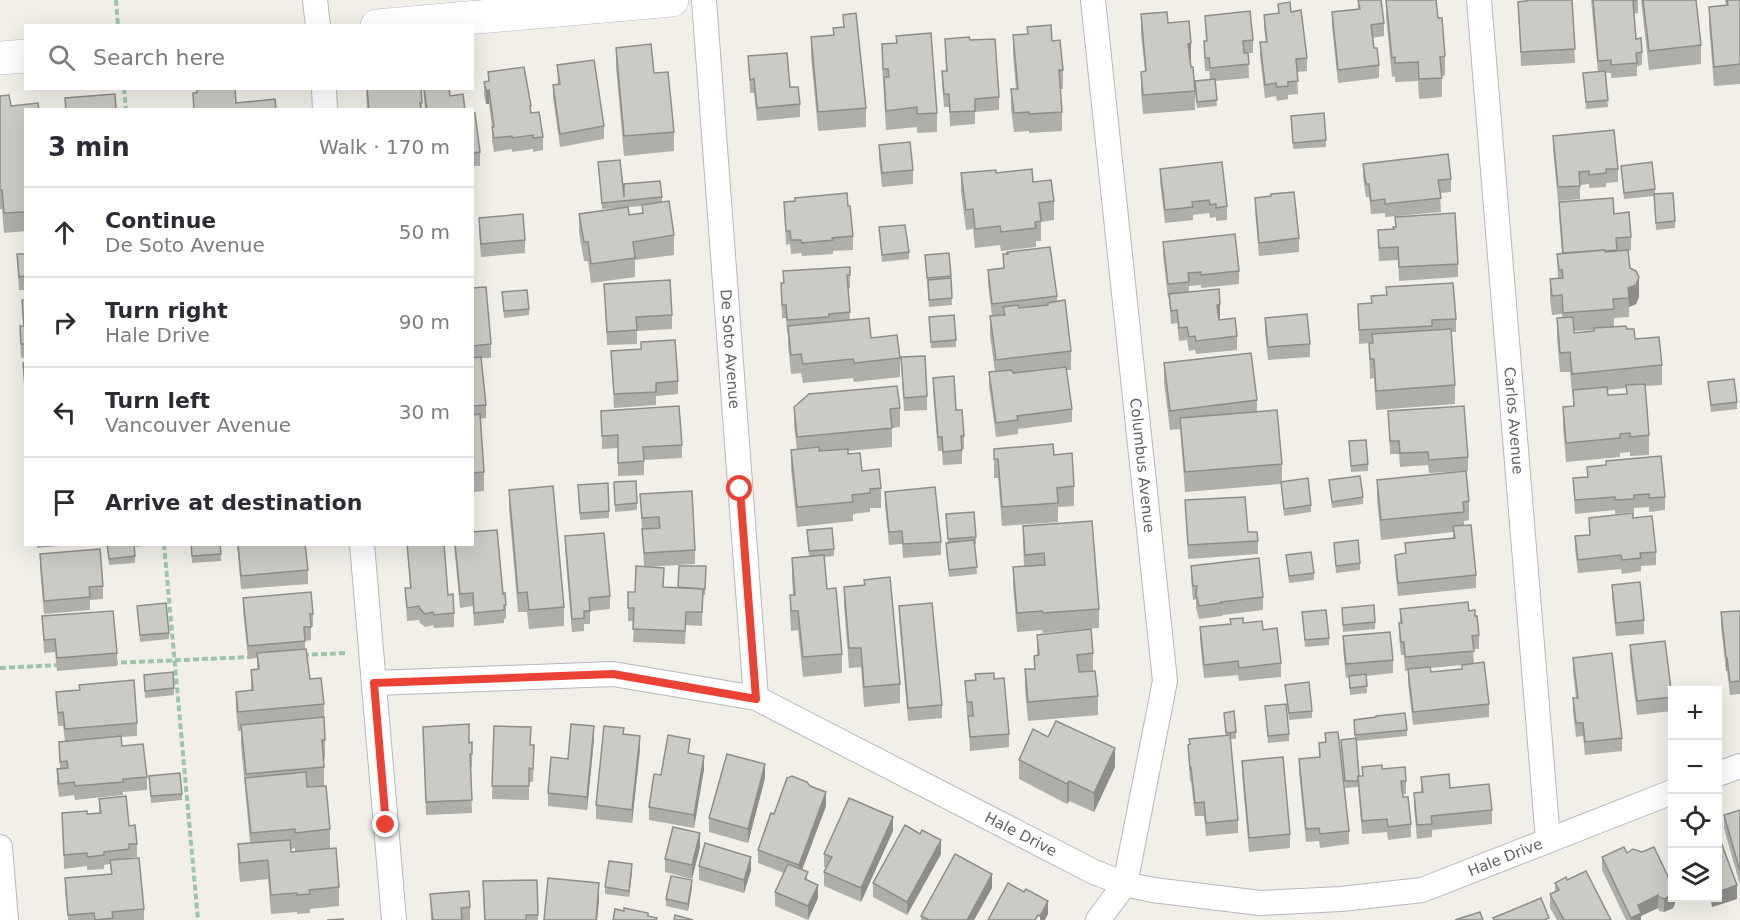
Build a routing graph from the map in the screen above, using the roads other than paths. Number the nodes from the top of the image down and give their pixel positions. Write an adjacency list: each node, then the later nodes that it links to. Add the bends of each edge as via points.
1 (315, 0): 6 (street)
2 (672, 0): 7 (main road)
3 (704, 0): 14 (street, De Soto Avenue)
4 (1093, 0): 20 (street, Columbus Avenue, via 1165,681)
5 (1479, 0): 18 (street, Carlos Avenue)
6 (318, 24)
7 (400, 24)
8 (24, 56): 9 (main road)
9 (0, 58)
10 (324, 90): 11 (street)
11 (325, 108)
12 (362, 546): 13 (street)
13 (374, 683): 14 (street, Hale Drive, via 613,674); 22 (street)
14 (756, 699): 20 (street, Hale Drive, via 1094,872)
15 (1740, 766): 16 (street)
16 (1722, 773)
17 (1668, 794): 18 (street, Hale Drive)
18 (1548, 840): 20 (street, Hale Drive, via 1422,890 1341,899 1260,903)
19 (0, 847): 21 (street)
20 (1125, 884): 23 (street, Columbus Avenue)
21 (6, 920)
22 (394, 920)
23 (1098, 920)

